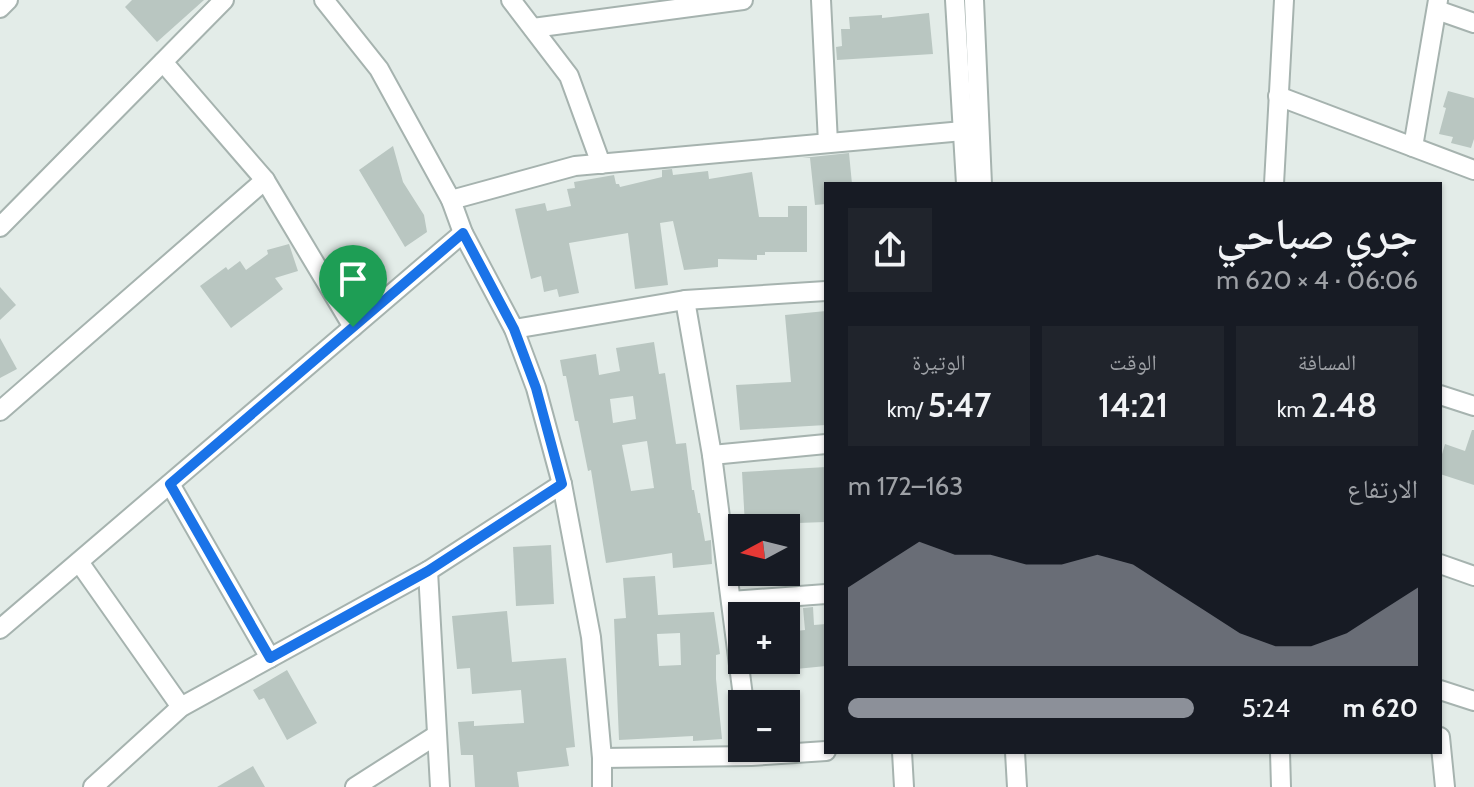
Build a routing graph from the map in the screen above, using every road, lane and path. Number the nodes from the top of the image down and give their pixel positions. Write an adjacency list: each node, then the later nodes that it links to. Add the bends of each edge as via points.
1 (8, 0): 12 (street)
2 (224, 0): 15 (street)
3 (324, 0): 26 (street, via 379,69)
4 (511, 0): 14 (street)
5 (743, 0): 10 (street)
6 (821, 0): 18 (street)
7 (955, 0): 17 (street)
8 (974, 0): 24 (street)
9 (1284, 0): 16 (street)
10 (697, 3): 14 (street)
11 (1438, 5): 13 (street); 19 (street)
12 (0, 8)
13 (1474, 23)
14 (533, 28): 20 (street, via 569,76)
15 (163, 62): 22 (street); 27 (street)
16 (1278, 96): 19 (street); 25 (street)
17 (963, 131): 18 (street); 23 (street)
18 (828, 143): 20 (street)
19 (1413, 147): 21 (street)
20 (601, 164): 26 (street, via 575,166)
21 (1474, 170)
22 (265, 180): 31 (street); 35 (street)
23 (966, 182)
24 (982, 182)
25 (1274, 182)
26 (451, 200): 28 (street)
27 (0, 227)
28 (463, 233): 31 (street); 32 (street)
29 (824, 291): 30 (street)
30 (685, 300): 32 (street); 37 (street)
31 (353, 327): 38 (street)
32 (514, 329): 39 (street)
33 (1442, 396): 34 (street)
34 (1474, 406)
35 (0, 411)
36 (824, 444): 37 (street)
37 (712, 455): 45 (street)
38 (170, 484): 40 (street); 47 (street)
39 (562, 484): 42 (street); 60 (street, via 591,637)
40 (79, 562): 46 (street); 51 (street)
41 (1442, 565): 43 (street)
42 (428, 571): 47 (street); 52 (street)
43 (1474, 576)
44 (824, 594): 45 (street)
45 (731, 601): 48 (street)
46 (0, 629)
47 (270, 658): 51 (street)
48 (742, 690)
49 (1442, 691): 50 (street)
50 (1474, 701)
51 (181, 707): 61 (street)
52 (435, 736): 62 (street); 63 (street)
53 (800, 751): 54 (street)
54 (824, 751)
55 (728, 753): 60 (street)
56 (902, 754): 65 (street)
57 (1015, 754): 66 (street)
58 (1280, 754): 67 (street)
59 (1442, 754): 68 (street)
60 (602, 758): 64 (street)
61 (93, 787)
62 (355, 787)
63 (440, 787)
64 (602, 787)
65 (904, 787)
66 (1017, 787)
67 (1281, 787)
68 (1445, 787)

